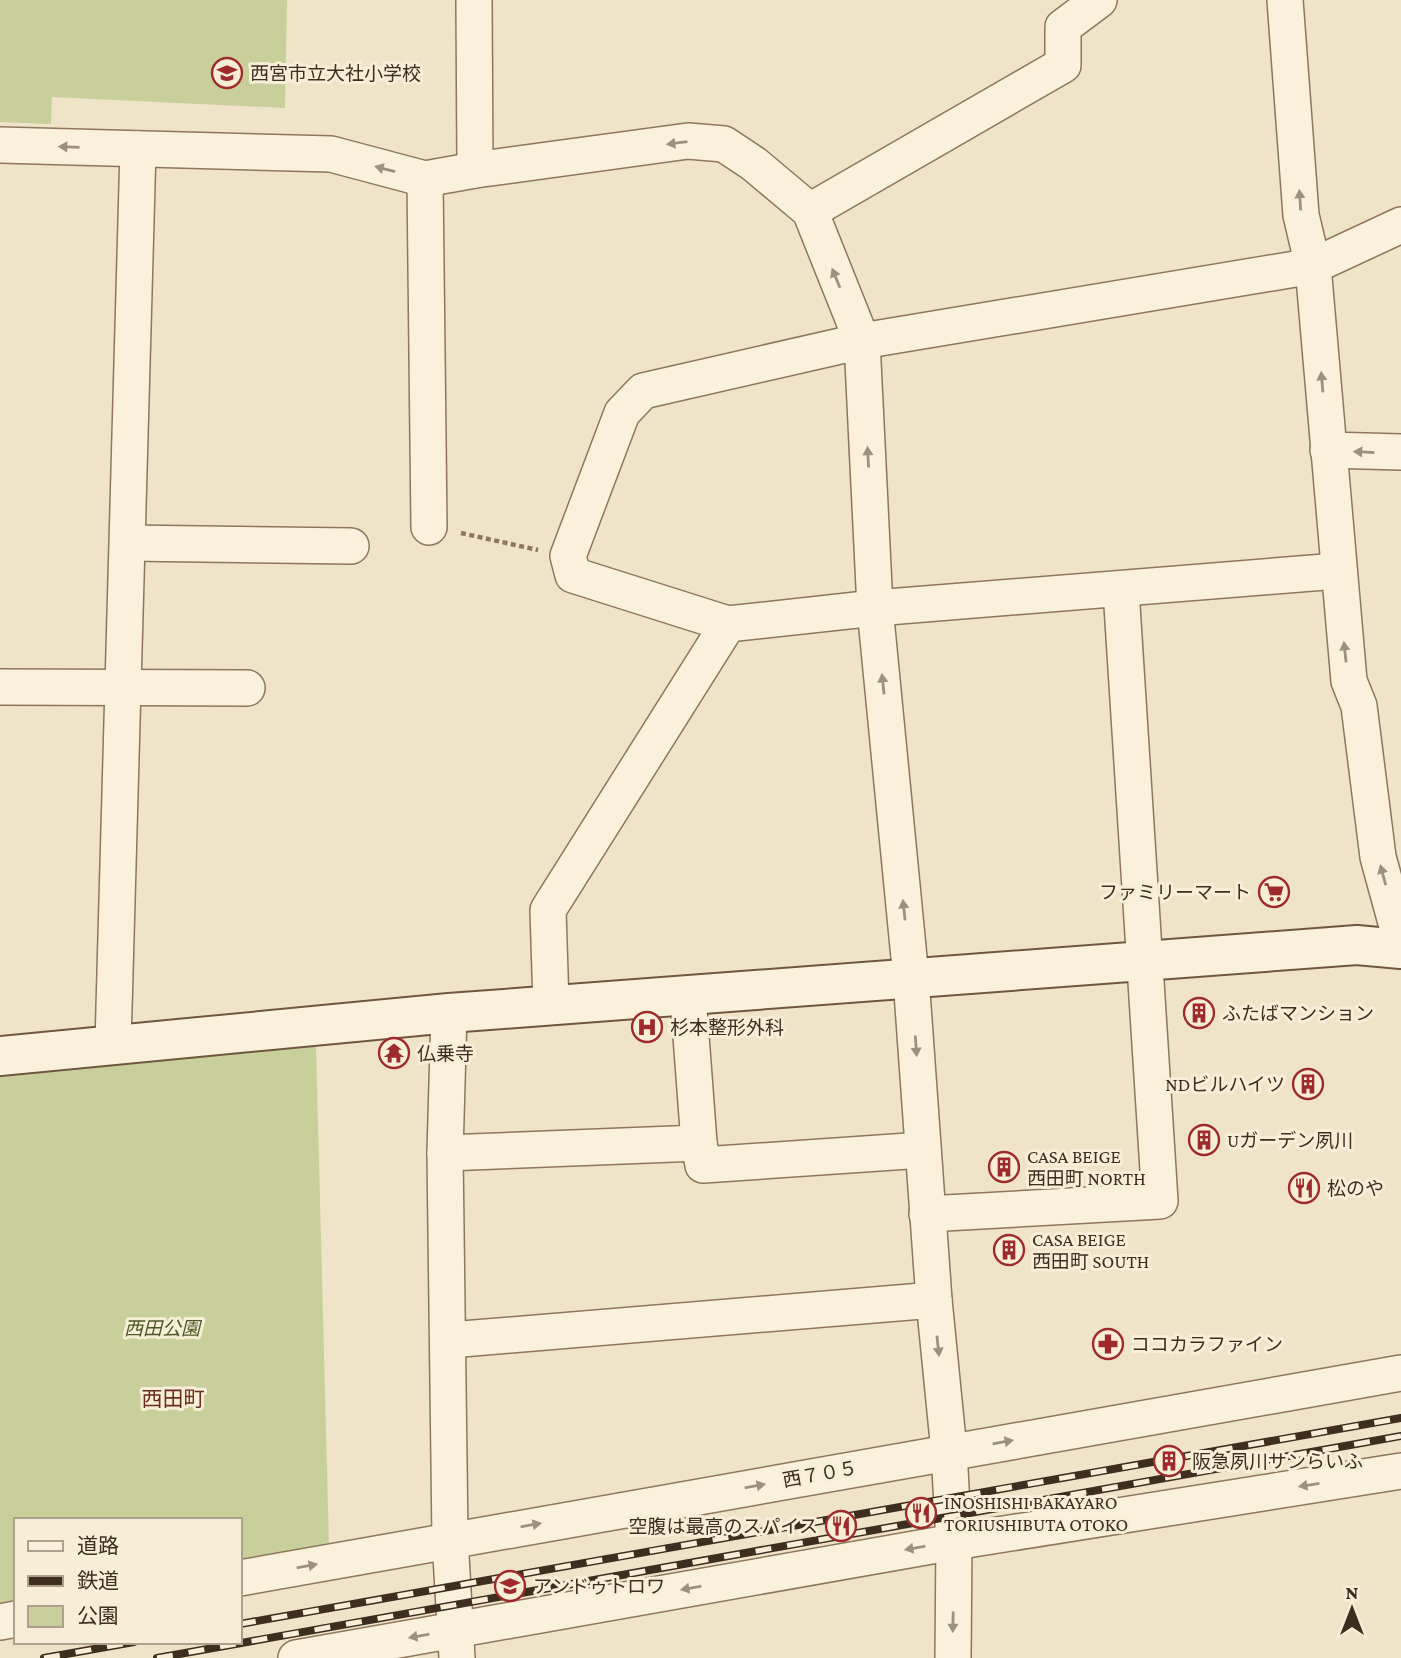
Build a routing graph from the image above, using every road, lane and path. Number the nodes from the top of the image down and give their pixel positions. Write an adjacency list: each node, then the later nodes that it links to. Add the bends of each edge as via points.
1 (474, 0): 6 (street)
2 (1099, 0): 8 (street, via 1063,27 1063,65)
3 (1285, 0): 10 (street, one-way to 3, via 1301,215)
4 (0, 145): 5 (street, one-way to 4)
5 (138, 149): 7 (street, one-way to 5, via 331,154); 15 (street)
6 (475, 170): 7 (street); 8 (street, one-way to 6, via 724,144 688,141)
7 (425, 180): 14 (street)
8 (810, 211): 11 (street, one-way to 8)
9 (1401, 225): 10 (street)
10 (1313, 267): 11 (street); 12 (street, one-way to 10)
11 (862, 341): 17 (street, via 643,391 622,413); 20 (street, one-way to 11)
12 (1328, 450): 13 (street, one-way to 12); 18 (street)
13 (1401, 452)
14 (429, 527): 17 (path)
15 (128, 543): 16 (street); 23 (street)
16 (351, 546)
17 (568, 556): 21 (street, via 573,575)
18 (1337, 571): 19 (street); 25 (street, one-way to 18, via 1378,857 1359,706 1349,681)
19 (1121, 590): 20 (street); 27 (street)
20 (875, 608): 21 (street); 28 (street, one-way to 20)
21 (728, 624): 30 (street, via 548,910)
22 (0, 687): 23 (street)
23 (124, 688): 24 (street); 32 (street)
24 (247, 688)
25 (1401, 941)
26 (1401, 949): 27 (street, via 1357,945)
27 (1146, 961): 28 (street); 37 (street, via 1160,1201)
28 (911, 978): 29 (street); 35 (street, one-way to 35)
29 (688, 996): 30 (street); 34 (street)
30 (551, 1005): 31 (street)
31 (449, 1013): 32 (street); 36 (street)
32 (113, 1044): 33 (street)
33 (0, 1056)
34 (699, 1143): 35 (street, via 703,1166); 36 (street)
35 (923, 1150): 37 (street)
36 (445, 1153): 39 (street)
37 (927, 1214): 38 (street)
38 (933, 1300): 39 (street); 41 (street, one-way to 41)
39 (450, 1340): 43 (street)
40 (1401, 1373): 41 (street, 西７０５, one-way to 40)
41 (949, 1451): 43 (street, 西７０５, one-way to 41); 44 (street)
42 (1401, 1471): 44 (street, one-way to 44)
43 (450, 1539): 45 (street, 西７０５, one-way to 43); 46 (street)
44 (954, 1542): 46 (street, one-way to 46); 48 (street, one-way to 48)
45 (242, 1578)
46 (456, 1644): 47 (street, one-way to 47)
47 (296, 1658)
48 (953, 1658)

